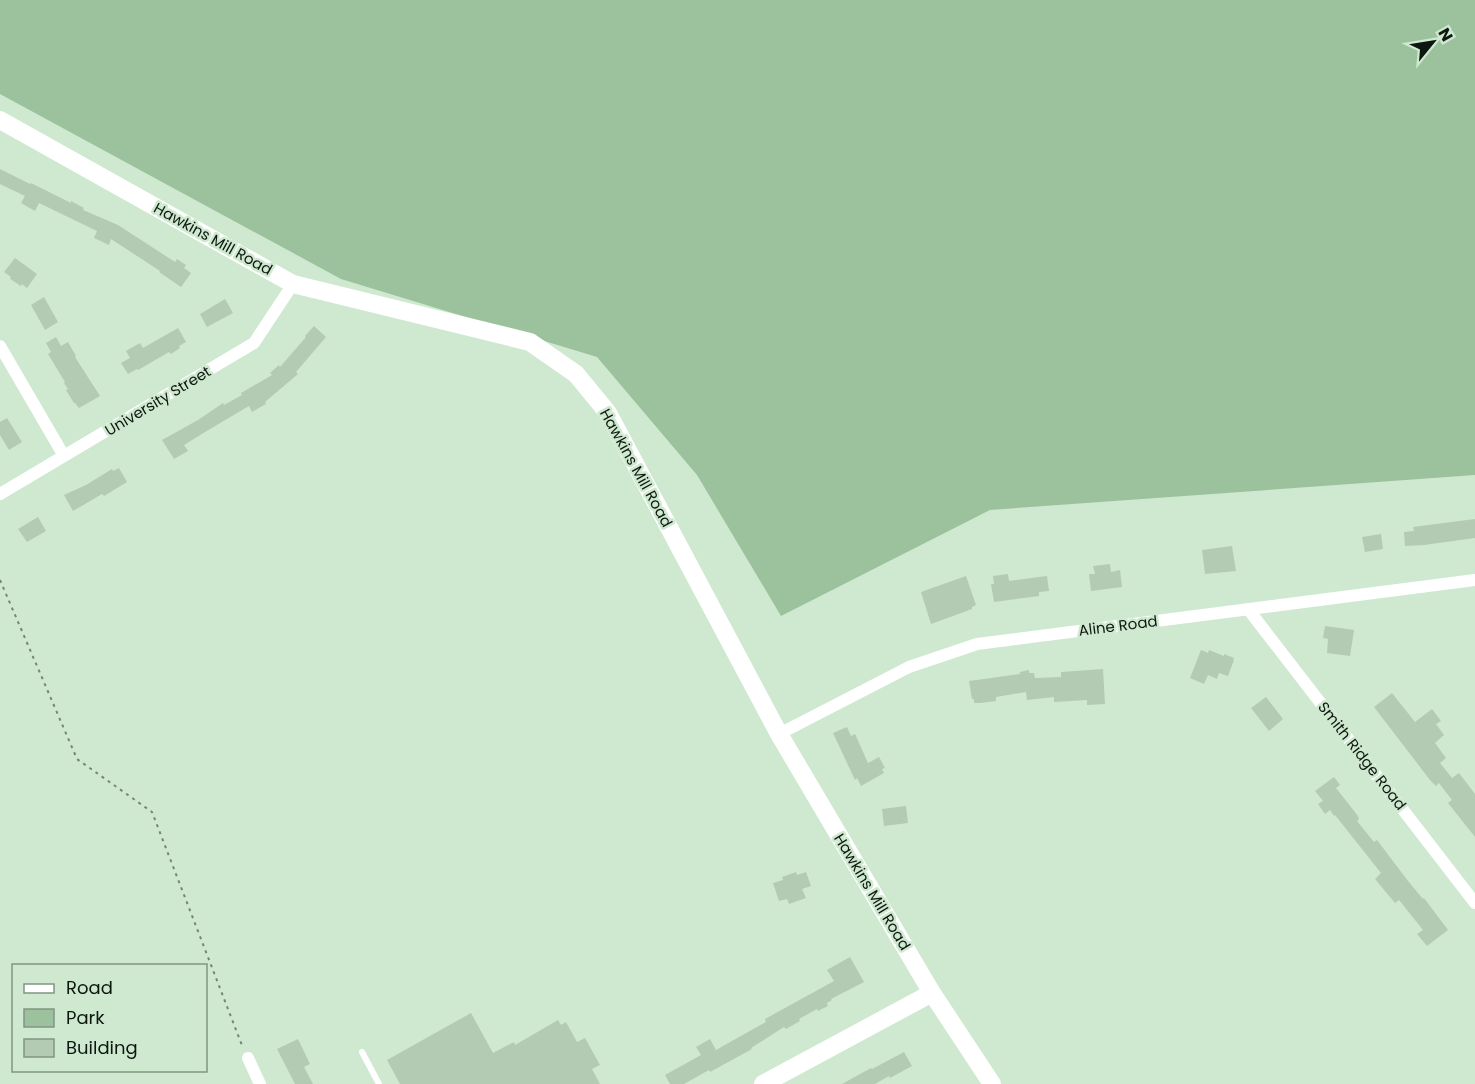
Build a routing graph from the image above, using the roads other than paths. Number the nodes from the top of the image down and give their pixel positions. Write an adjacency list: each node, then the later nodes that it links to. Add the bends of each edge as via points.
1 (0, 120): 2 (street, Hawkins Mill Road)
2 (293, 284): 4 (street, University Street, via 254,343); 8 (street, Hawkins Mill Road, via 530,342 576,374 608,413)
3 (0, 346): 4 (street)
4 (64, 456): 5 (street, University Street)
5 (0, 494)
6 (1475, 580): 7 (street, Aline Road)
7 (1248, 609): 8 (street, Aline Road, via 977,644 909,667); 9 (street, Smith Ridge Road)
8 (779, 734): 10 (street, Hawkins Mill Road)
9 (1475, 903)
10 (932, 993): 15 (street); 16 (street, Hawkins Mill Road)
11 (362, 1052): 14 (lane)
12 (248, 1058): 13 (street)
13 (260, 1084)
14 (378, 1084)
15 (763, 1084)
16 (992, 1084)

